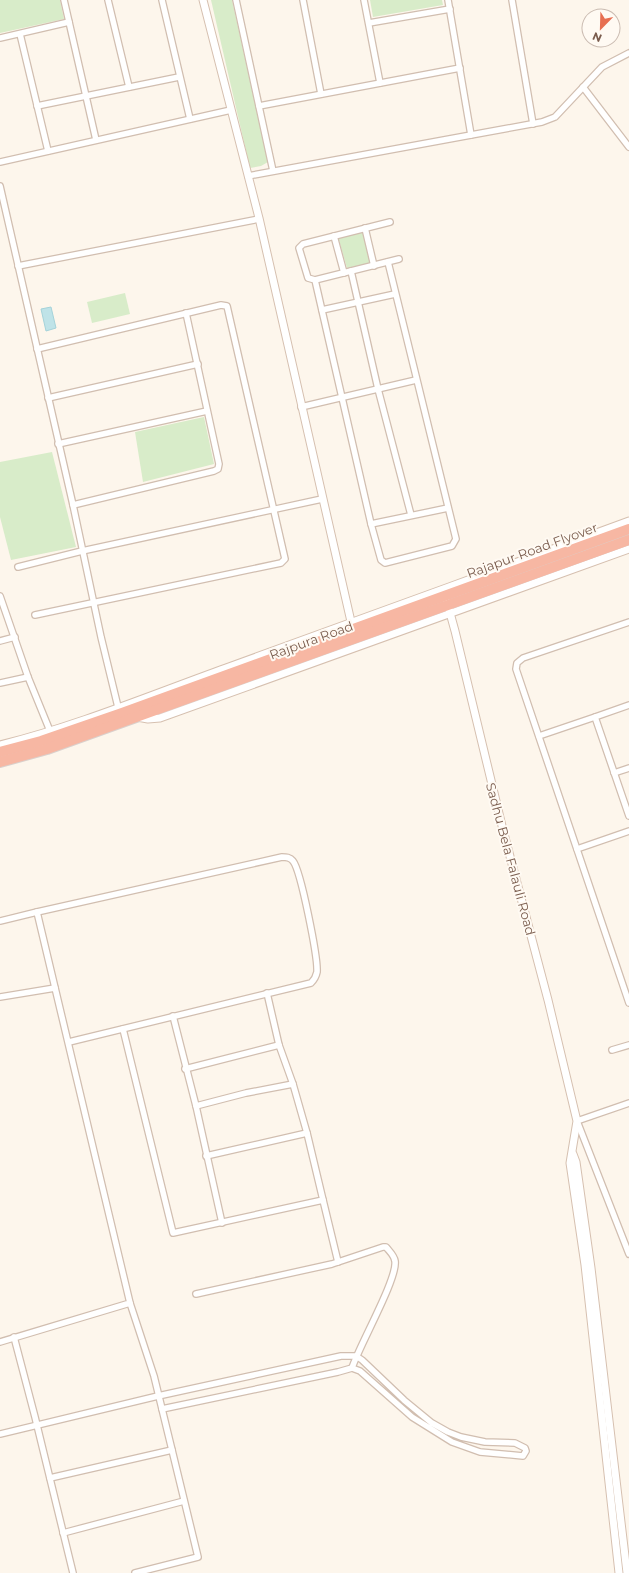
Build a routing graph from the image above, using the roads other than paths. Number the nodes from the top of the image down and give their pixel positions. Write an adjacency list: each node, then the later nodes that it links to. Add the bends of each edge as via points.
1 (64, 0): 11 (street)
2 (108, 0): 19 (street)
3 (162, 0): 17 (street)
4 (204, 0): 25 (street)
5 (236, 0): 24 (street)
6 (303, 0): 21 (street)
7 (364, 0): 12 (street)
8 (448, 0): 10 (street)
9 (512, 0): 27 (street)
10 (450, 9): 12 (street); 16 (street)
11 (69, 22): 13 (street); 22 (street)
12 (369, 23): 18 (street)
13 (20, 34): 14 (street); 23 (street)
14 (0, 38)
15 (629, 53): 20 (street, via 605,64)
16 (460, 68): 18 (street); 28 (street)
17 (179, 77): 19 (street); 26 (street)
18 (380, 83): 21 (street)
19 (129, 87): 22 (street)
20 (583, 87): 27 (street, via 555,117); 30 (street)
21 (321, 94): 24 (street)
22 (86, 96): 23 (street); 29 (street)
23 (37, 106): 31 (street)
24 (259, 106): 33 (street)
25 (231, 110): 26 (street); 34 (street)
26 (190, 119): 29 (street)
27 (533, 124): 28 (street)
28 (471, 135): 33 (street)
29 (96, 140): 31 (street)
30 (629, 147)
31 (48, 151): 32 (street)
32 (0, 162)
33 (273, 171): 34 (street)
34 (248, 176): 36 (street)
35 (0, 186): 42 (street)
36 (259, 219): 42 (street); 57 (street)
37 (390, 222): 38 (street)
38 (365, 228): 39 (street); 43 (street)
39 (334, 236): 45 (street); 46 (street, via 303,244 299,248 308,278)
40 (399, 259): 41 (street)
41 (388, 262): 43 (street); 47 (street)
42 (18, 266): 51 (street)
43 (374, 266): 44 (street)
44 (351, 271): 45 (street); 48 (street)
45 (344, 273): 46 (street)
46 (315, 280): 49 (street)
47 (396, 294): 48 (street); 53 (street)
48 (358, 302): 49 (street); 54 (street)
49 (322, 310): 56 (street)
50 (186, 313): 51 (street); 52 (street); 63 (street, via 227,306)
51 (37, 349): 55 (street)
52 (198, 364): 55 (street); 58 (street)
53 (416, 380): 54 (street); 62 (street)
54 (378, 389): 56 (street); 64 (street)
55 (48, 398): 59 (street)
56 (343, 398): 57 (street); 66 (street)
57 (301, 407): 60 (street)
58 (208, 411): 59 (street); 61 (street, via 219,464 216,470)
59 (58, 444): 61 (street)
60 (322, 499): 63 (street); 77 (street)
61 (73, 505): 70 (street)
62 (448, 508): 64 (street); 66 (street, via 455,536 454,545 387,563 382,560)
63 (274, 509): 70 (street); 73 (street, via 285,557 283,562)
64 (410, 515): 66 (street)
65 (629, 521): 77 (street)
66 (371, 524)
67 (629, 529): 74 (highway, Rajapur Road Flyover)
68 (629, 540): 74 (highway, Rajpura Road)
69 (629, 549): 74 (street)
70 (82, 551): 71 (street); 73 (street)
71 (18, 567)
72 (0, 596): 78 (street)
73 (94, 602): 75 (street); 83 (street)
74 (447, 605): 77 (highway, Rajpura Road, via 386,618); 84 (street, via 320,659 230,693 160,718); 112 (street, Sadhu Bela Falauli Road)
75 (35, 615)
76 (629, 622): 87 (street, via 518,661 516,668)
77 (353, 630): 83 (street); 84 (highway, Rajpura Road); 89 (highway, Rajpura Road, via 41,741)
78 (14, 637): 79 (street); 80 (street)
79 (0, 641)
80 (28, 677): 81 (street); 86 (street)
81 (0, 683)
82 (629, 704): 85 (street)
83 (118, 707): 86 (street)
84 (134, 717): 90 (highway, Rajpura Road, via 47,749)
85 (595, 717): 87 (street); 92 (street)
86 (50, 731): 88 (street)
87 (539, 736): 95 (street)
88 (0, 745)
89 (0, 752)
90 (0, 763)
91 (629, 768): 92 (street)
92 (614, 773): 93 (street)
93 (629, 816)
94 (629, 831): 95 (street)
95 (577, 849): 101 (street)
96 (37, 912): 97 (street); 98 (street); 99 (street, via 287,857 294,862 300,881 317,973 311,983)
97 (0, 921)
98 (55, 988): 100 (street); 104 (street)
99 (267, 993): 102 (street); 106 (street)
100 (0, 997)
101 (629, 1003)
102 (173, 1016): 103 (street); 108 (street)
103 (123, 1028): 104 (street); 116 (street, via 173,1233)
104 (69, 1042): 120 (street)
105 (629, 1044): 107 (street)
106 (279, 1045): 108 (street); 109 (street)
107 (612, 1050)
108 (185, 1069): 111 (street)
109 (293, 1084): 111 (street); 113 (street)
110 (629, 1103): 112 (street)
111 (196, 1106): 114 (street)
112 (577, 1121): 117 (street); 132 (street, via 572,1145)
113 (307, 1133): 114 (street); 115 (street)
114 (206, 1156): 116 (street)
115 (324, 1200): 116 (street); 118 (street)
116 (222, 1223)
117 (629, 1254)
118 (338, 1262): 119 (street); 123 (street, via 383,1247 392,1254 395,1261 380,1305)
119 (196, 1294)
120 (130, 1303): 121 (street); 125 (street)
121 (14, 1337): 122 (street); 127 (street)
122 (0, 1342)
123 (356, 1356): 124 (street); 124 (street, via 437,1426 472,1440 515,1443 525,1448 525,1454 523,1456 480,1452 452,1442 412,1417 369,1378); 125 (street, via 341,1356)
124 (352, 1368): 126 (street)
125 (158, 1396): 126 (street); 127 (street)
126 (162, 1409): 129 (street)
127 (37, 1425): 128 (street); 130 (street)
128 (0, 1434)
129 (172, 1450): 130 (street); 131 (street)
130 (50, 1478): 133 (street)
131 (184, 1501): 133 (street); 135 (street, via 198,1557)
132 (622, 1532): 136 (street); 137 (street)
133 (63, 1533): 134 (street)
134 (73, 1573)
135 (135, 1573)
136 (620, 1573)
137 (627, 1573)

